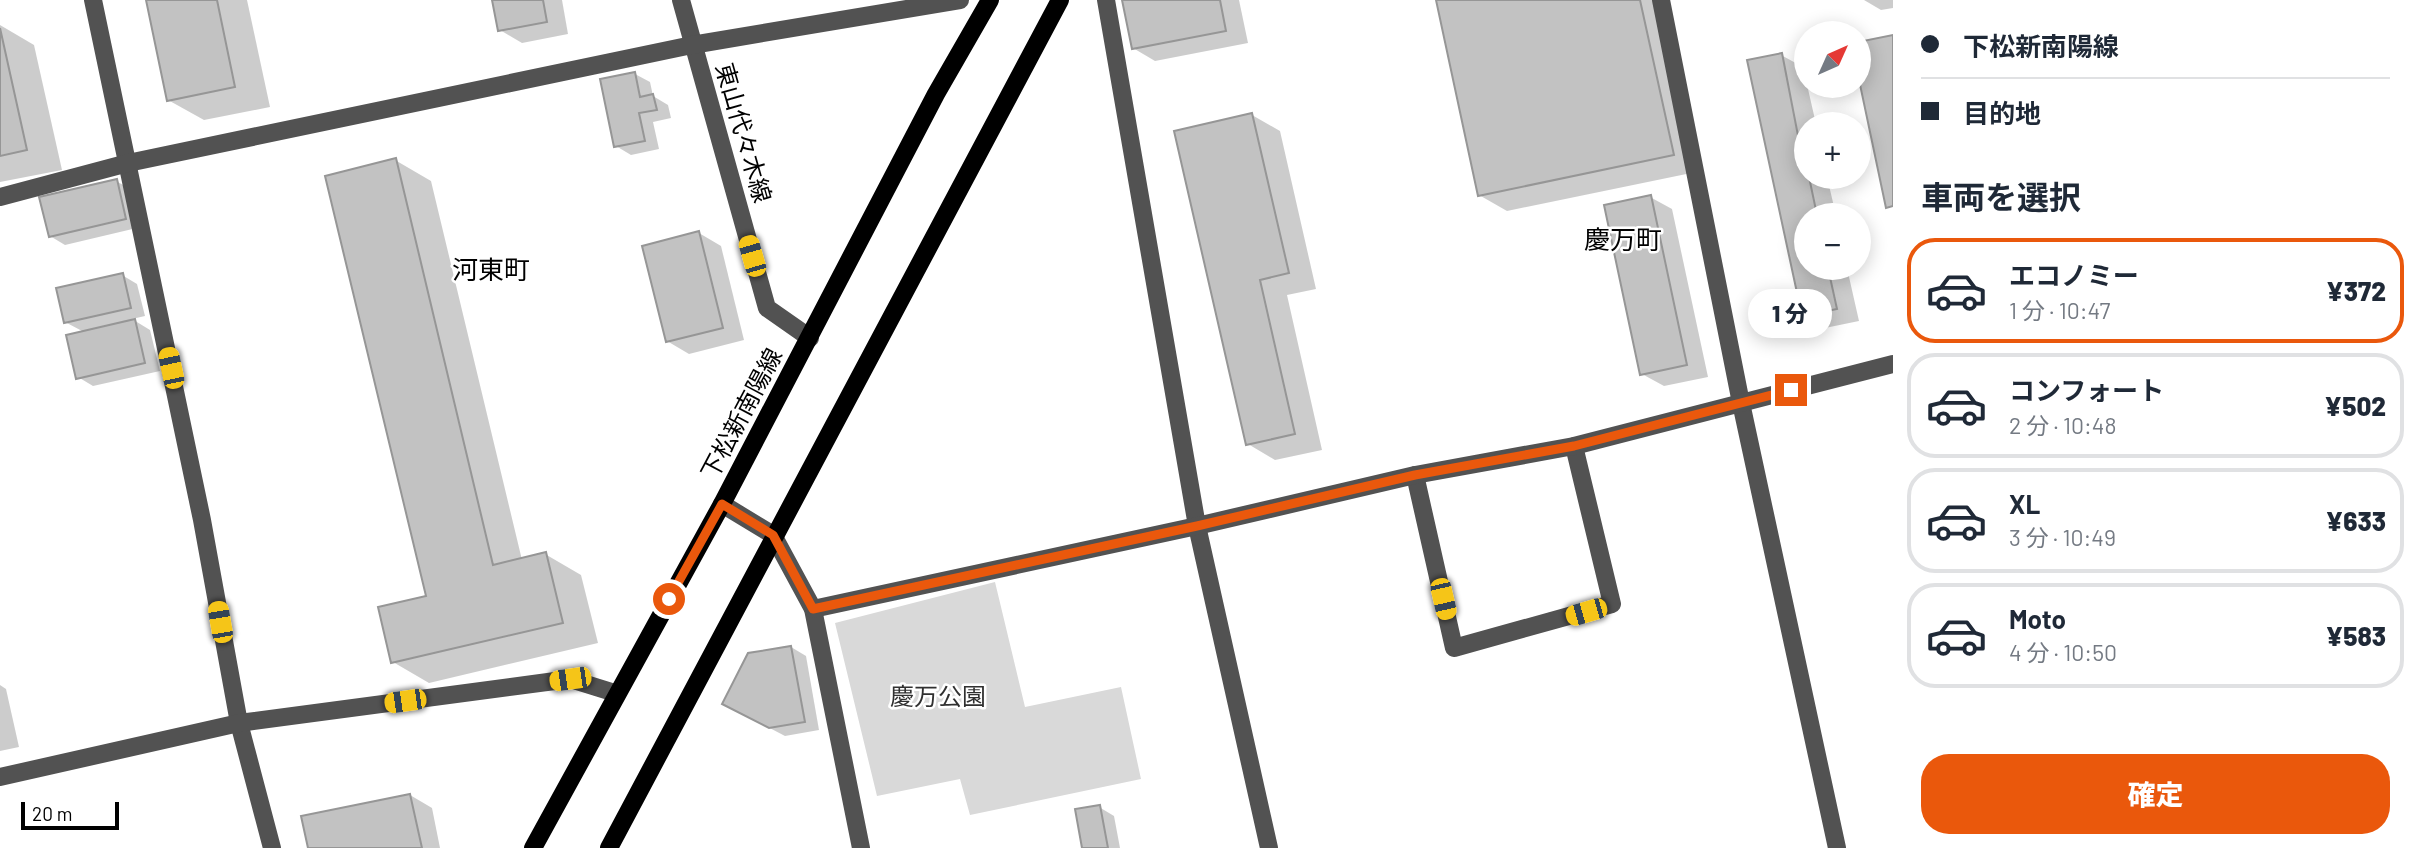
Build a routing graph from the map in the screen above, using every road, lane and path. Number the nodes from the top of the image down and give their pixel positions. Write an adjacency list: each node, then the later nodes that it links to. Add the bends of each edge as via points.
1 (93, 0): 9 (street)
2 (681, 0): 8 (street, 東山代々木線)
3 (960, 0): 8 (street)
4 (990, 0): 11 (main road, 下松新南陽線)
5 (1060, 0): 18 (main road)
6 (1106, 0): 17 (street)
7 (1661, 0): 13 (street)
8 (692, 45): 9 (street); 11 (street, 東山代々木線, via 767,308)
9 (128, 163): 10 (street); 21 (street)
10 (0, 197)
11 (810, 338): 16 (main road, 下松新南陽線)
12 (1893, 364): 13 (street)
13 (1741, 402): 14 (street); 28 (street)
14 (1574, 446): 15 (street); 15 (street, via 1612,604 1454,648)
15 (1415, 475): 17 (street)
16 (722, 504): 18 (street); 20 (main road, 下松新南陽線)
17 (1197, 526): 19 (street); 27 (street)
18 (773, 535): 19 (street); 25 (main road)
19 (813, 609): 26 (street)
20 (615, 693): 21 (street, via 570,679); 24 (main road, 下松新南陽線)
21 (239, 723): 22 (street); 23 (street)
22 (0, 777)
23 (272, 848)
24 (533, 848)
25 (609, 848)
26 (861, 848)
27 (1269, 848)
28 (1838, 848)

